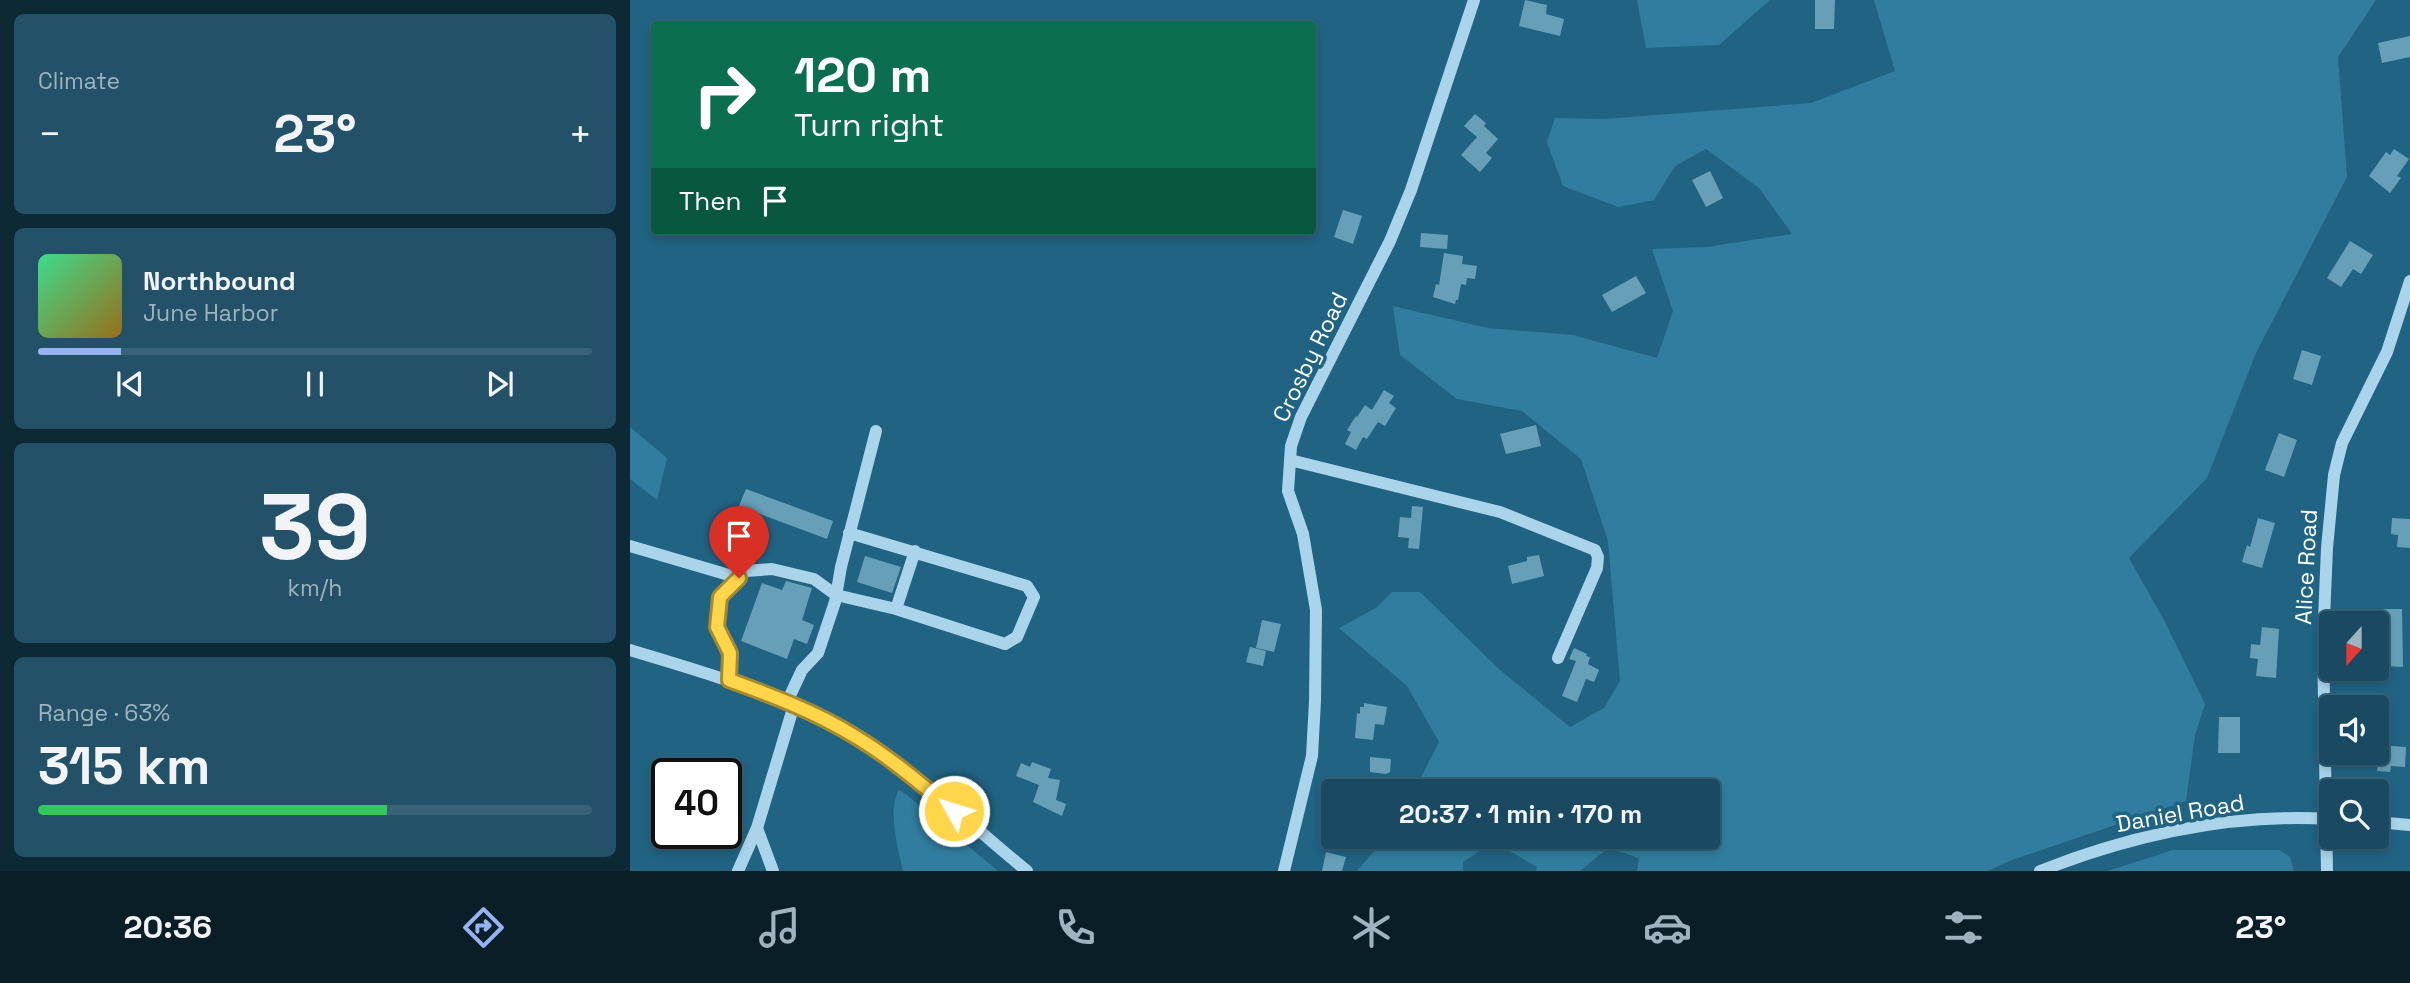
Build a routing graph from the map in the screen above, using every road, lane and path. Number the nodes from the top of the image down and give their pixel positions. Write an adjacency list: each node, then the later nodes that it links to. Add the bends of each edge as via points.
1 (1475, 0): 4 (street, Crosby Road, via 1408,198 1301,417)
2 (2410, 281): 15 (street, Alice Road, via 2387,352 2342,443 2334,475 2323,643)
3 (876, 431): 5 (street)
4 (1290, 460): 12 (street, via 1500,512 1595,550 1597,568); 24 (street, Crosby Road, via 1288,491 1303,534 1316,610 1315,701 1312,756)
5 (849, 533): 7 (street); 9 (street)
6 (630, 546): 8 (street)
7 (915, 551): 10 (street); 10 (street, via 1027,586 1034,597 1017,637 1004,644)
8 (739, 578): 9 (street, via 746,571 772,569 814,579); 13 (street, via 720,597 717,627 730,653)
9 (836, 595): 10 (street); 14 (street, via 818,653 802,670)
10 (896, 609)
11 (630, 650): 13 (street)
12 (1558, 658)
13 (729, 680): 14 (street)
14 (791, 703): 19 (street); 23 (street, via 886,757)
15 (2328, 779)
16 (2319, 819): 25 (street, Daniel Road, via 2274,818 2170,831 2119,843)
17 (2389, 823): 18 (street)
18 (2410, 825)
19 (757, 828): 21 (street); 22 (street)
20 (2328, 849): 26 (street, Alice Road)
21 (738, 871)
22 (773, 871)
23 (1027, 871)
24 (1284, 871)
25 (2040, 871)
26 (2327, 871)

